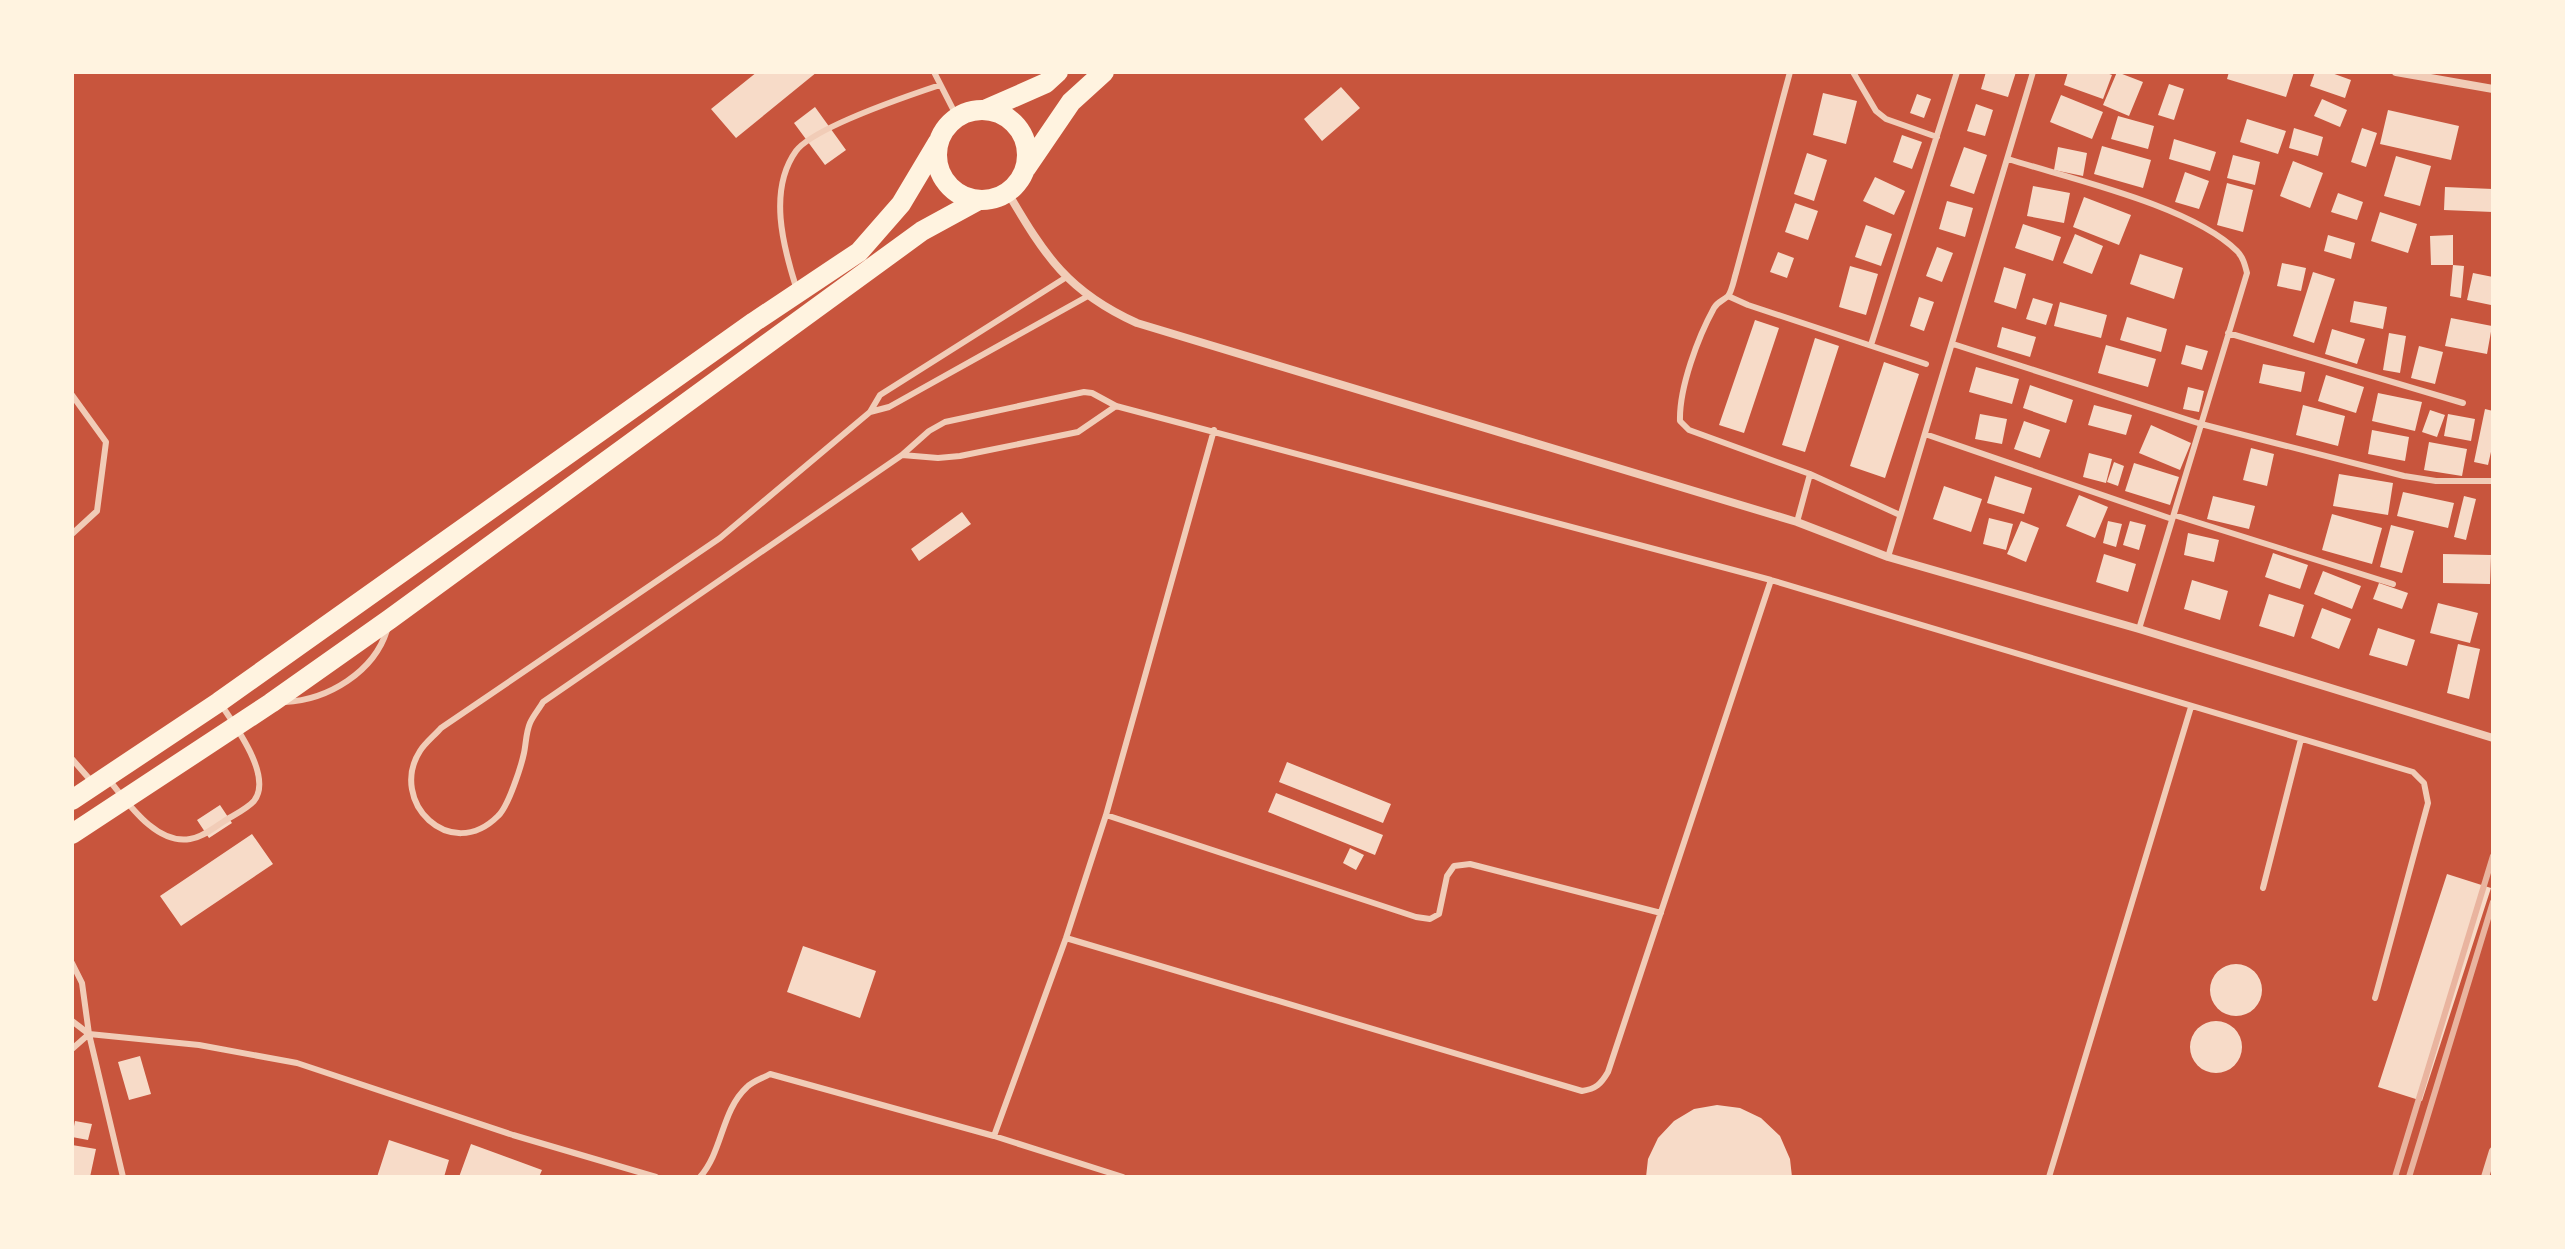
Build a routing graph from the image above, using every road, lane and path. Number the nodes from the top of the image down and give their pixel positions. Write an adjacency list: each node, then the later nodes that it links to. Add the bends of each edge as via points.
1 (934, 72): 9 (lane)
2 (1058, 72): 11 (highway, via 1046,83)
3 (1104, 72): 16 (highway, via 1071,102)
4 (1790, 72): 22 (lane)
5 (1853, 72): 13 (lane, via 1886,119)
6 (1957, 72): 13 (lane)
7 (2033, 72): 15 (lane)
8 (2396, 72): 10 (street)
9 (940, 85): 12 (lane); 20 (lane, via 890,101 797,149 786,170 781,230)
10 (2493, 89)
11 (987, 109): 12 (highway); 16 (highway, via 1020,130 1028,155)
12 (957, 117): 14 (highway)
13 (1937, 137): 25 (lane)
14 (938, 142): 18 (highway, via 936,158 945,180 962,197); 20 (highway, via 901,204 859,252)
15 (2008, 159): 23 (lane, via 2180,215 2237,251 2247,273); 24 (lane)
16 (1026, 168): 17 (highway)
17 (1008, 193): 18 (highway); 19 (street)
18 (977, 201): 47 (highway, via 922,231 390,619)
19 (1065, 278): 21 (street); 30 (lane, via 880,395)
20 (797, 291): 45 (highway)
21 (1088, 296): 30 (lane, via 889,407); 39 (street, via 1137,323)
22 (1728, 296): 25 (lane); 35 (lane, via 1717,302 1693,360 1680,421 1689,430)
23 (2228, 333): 28 (lane); 31 (lane)
24 (1953, 344): 31 (lane); 33 (lane)
25 (1871, 345): 26 (lane)
26 (1926, 364)
27 (72, 395): 40 (lane, via 106,442 97,511)
28 (2463, 403)
29 (1116, 406): 32 (lane); 34 (lane, via 1078,432 960,456); 34 (lane, via 1092,393 1077,393 945,422)
30 (870, 412): 34 (lane, via 720,538 441,728 419,752 411,780 417,806 434,827 457,835 483,830 501,813 529,725 543,702)
31 (2201, 424): 36 (lane, via 2404,476); 38 (lane)
32 (1214, 430): 42 (lane); 54 (lane)
33 (1925, 434): 37 (lane); 38 (lane)
34 (902, 455)
35 (1810, 474): 37 (lane); 39 (lane)
36 (2493, 481)
37 (1900, 515): 41 (lane)
38 (2173, 517): 43 (lane); 44 (lane)
39 (1797, 522): 41 (street)
40 (72, 534)
41 (1888, 557): 44 (street)
42 (1771, 580): 46 (lane); 57 (lane)
43 (2393, 584)
44 (2139, 629): 48 (street)
45 (219, 702): 47 (lane); 51 (highway)
46 (2191, 707): 49 (lane); 70 (lane)
47 (234, 725): 52 (highway); 52 (lane, via 250,750 258,780 253,802 201,836 175,839 146,823)
48 (2493, 738)
49 (2301, 739): 56 (lane); 60 (lane, via 2413,772 2424,783 2428,803)
50 (72, 759): 51 (lane)
51 (101, 781): 52 (lane); 53 (highway)
52 (124, 799): 55 (highway)
53 (72, 800)
54 (1106, 815): 57 (lane, via 1416,917 1439,914 1447,876 1454,866 1470,864); 58 (lane)
55 (72, 834)
56 (2263, 888)
57 (1661, 913): 58 (lane, via 1608,1072 1601,1084 1582,1091)
58 (1066, 938): 64 (lane)
59 (72, 963): 62 (lane, via 82,983)
60 (2375, 998)
61 (72, 1021): 62 (lane)
62 (89, 1034): 63 (lane); 66 (lane); 67 (lane, via 199,1045 297,1063)
63 (72, 1049)
64 (994, 1136): 68 (lane, via 770,1074 747,1087 730,1111 713,1161); 69 (lane)
65 (2493, 1151): 71 (street)
66 (123, 1177)
67 (656, 1177)
68 (700, 1177)
69 (1123, 1177)
70 (2049, 1177)
71 (2485, 1177)

